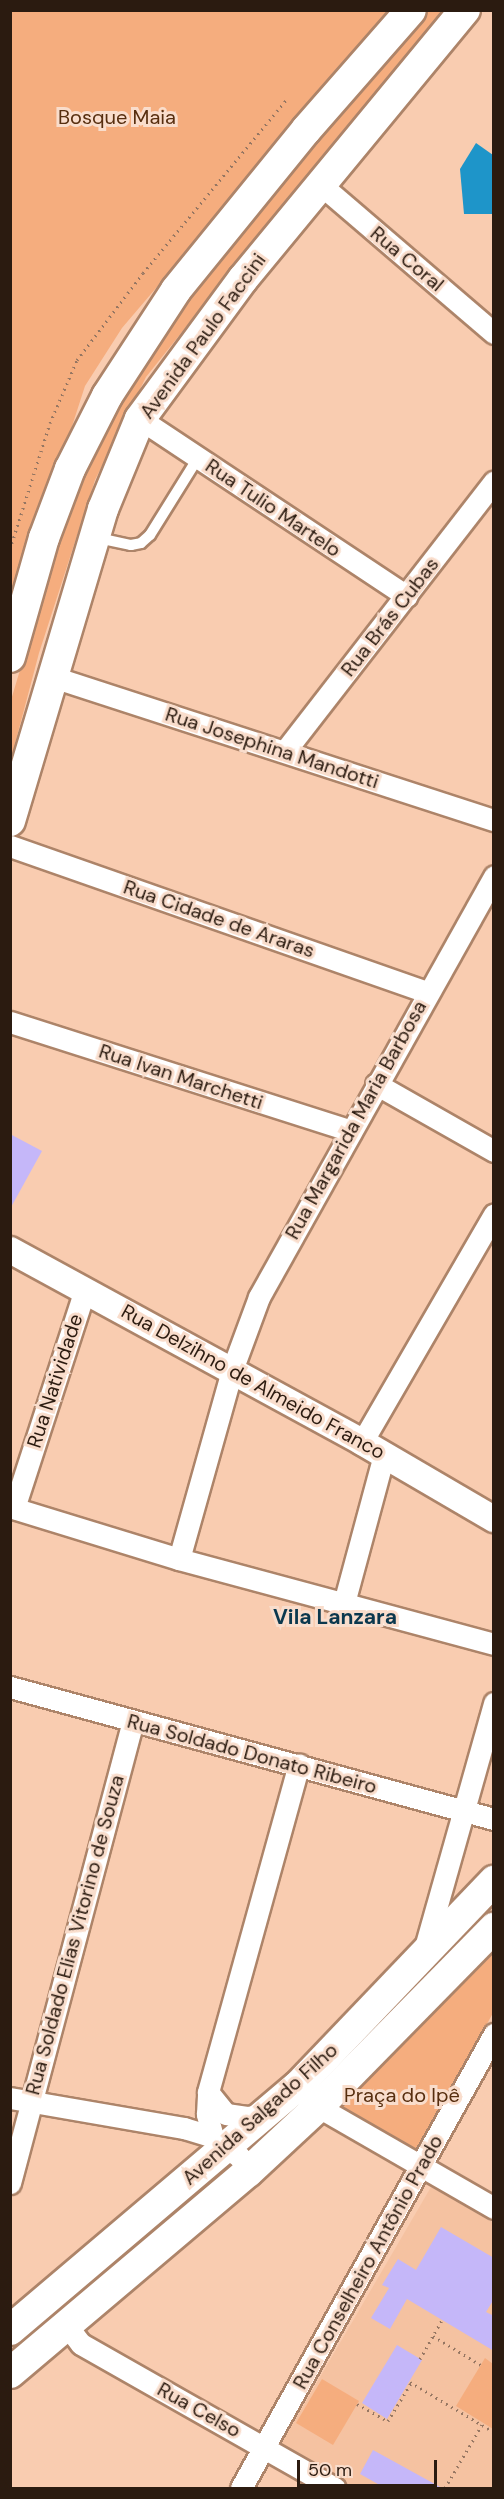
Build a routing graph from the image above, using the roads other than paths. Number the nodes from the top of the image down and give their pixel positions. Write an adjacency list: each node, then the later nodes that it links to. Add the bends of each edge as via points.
1 (411, 10): 10 (main road, via 306,130 176,290 107,396 70,469 44,538)
2 (465, 10): 3 (main road, Avenida Paulo Faccini)
3 (320, 184): 4 (street, Rua Coral); 5 (main road, Avenida Paulo Faccini, via 243,279)
4 (494, 333)
5 (140, 419): 6 (street, Rua Tulio Martelo); 8 (main road, Avenida Paulo Faccini)
6 (198, 458): 8 (lane, via 150,535 141,543 131,545); 9 (street, Rua Tulio Martelo)
7 (494, 482): 9 (street, Rua Brás Cubas)
8 (94, 537): 11 (main road, Avenida Paulo Faccini)
9 (406, 596): 12 (street, Rua Brás Cubas)
10 (10, 657)
11 (50, 676): 12 (street, Rua Josephina Mandotti); 13 (main road, Avenida Paulo Faccini)
12 (285, 751): 14 (street, Rua Josephina Mandotti)
13 (10, 820)
14 (494, 820)
15 (10, 846): 17 (street, Rua Cidade de Araras)
16 (494, 876): 17 (street, Rua Margarida Maria Barbosa)
17 (427, 992): 19 (street, Rua Margarida Maria Barbosa)
18 (10, 1022): 20 (street, Rua Ivan Marchetti)
19 (376, 1084): 20 (street, Rua Margarida Maria Barbosa); 21 (street)
20 (351, 1131): 25 (street, Rua Margarida Maria Barbosa, via 259,1297)
21 (494, 1151)
22 (494, 1214): 26 (street)
23 (10, 1250): 24 (street, Rua Delzihno de Almeido Franco)
24 (85, 1289): 25 (street, Rua Delzihno de Almeido Franco); 28 (street, Rua Natividade)
25 (232, 1370): 26 (street, Rua Delzihno de Almeido Franco); 30 (street, Rua Margarida Maria Barbosa)
26 (362, 1442): 27 (street, Rua Delzihno de Almeido Franco)
27 (384, 1455): 29 (street, Rua Delzihno de Almeido Franco); 31 (street)
28 (12, 1508): 30 (street)
29 (494, 1519)
30 (179, 1559): 31 (street)
31 (344, 1603): 32 (street)
32 (494, 1644)
33 (10, 1687): 35 (street, Rua Soldado Donato Ribeiro)
34 (494, 1703): 37 (street)
35 (133, 1722): 36 (street, Rua Soldado Donato Ribeiro); 45 (street, Rua Soldado Elias Vitorino de Souza)
36 (299, 1764): 37 (street, Rua Soldado Donato Ribeiro); 44 (street)
37 (461, 1813): 38 (street, Rua Soldado Donato Ribeiro); 41 (street)
38 (494, 1819)
39 (494, 1881): 41 (main road, Avenida Salgado Filho)
40 (494, 1928): 46 (main road, Avenida Salgado Filho)
41 (422, 1960): 43 (main road, Avenida Salgado Filho)
42 (494, 2034): 50 (street, Rua Conselheiro Antônio Prado)
43 (298, 2086): 46 (street, via 305,2099); 47 (main road, Avenida Salgado Filho)
44 (208, 2092): 47 (street, via 226,2115 247,2117); 49 (street, via 207,2114)
45 (20, 2101): 48 (street); 53 (street, Rua Soldado Elias Vitorino de Souza)
46 (319, 2106): 50 (street); 51 (main road, Avenida Salgado Filho)
47 (267, 2113): 49 (main road, Avenida Salgado Filho)
48 (184, 2128): 49 (street); 52 (street, via 197,2150)
49 (221, 2141): 51 (street); 52 (main road, Avenida Salgado Filho)
50 (423, 2165): 54 (street); 59 (street, Rua Conselheiro Antônio Prado)
51 (248, 2172): 56 (main road, Avenida Salgado Filho)
52 (194, 2175): 55 (main road, Avenida Salgado Filho)
53 (10, 2183)
54 (494, 2208)
55 (22, 2308): 57 (main road, Avenida Salgado Filho)
56 (68, 2327): 58 (main road, Avenida Salgado Filho); 59 (street, Rua Celso, via 81,2344)
57 (10, 2330)
58 (10, 2373)
59 (265, 2447): 60 (street, Rua Conselheiro Antônio Prado); 61 (street, Rua Celso)
60 (241, 2488)
61 (336, 2488)

